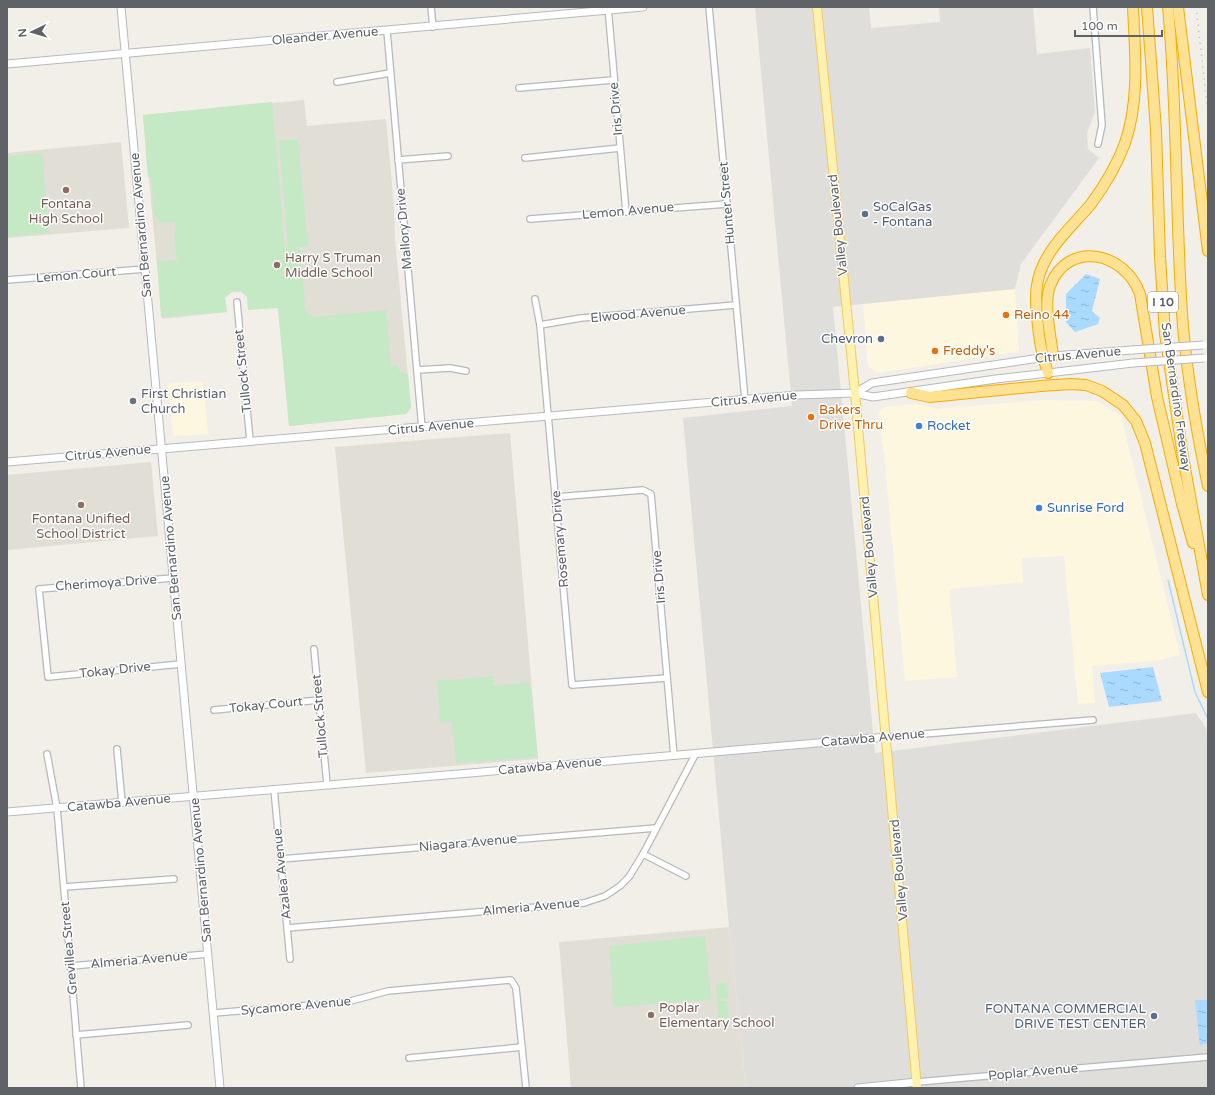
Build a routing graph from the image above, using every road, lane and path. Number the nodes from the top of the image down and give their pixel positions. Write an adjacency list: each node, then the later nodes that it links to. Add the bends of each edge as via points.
1 (121, 7): 14 (main road, San Bernardino Avenue)
2 (431, 7): 12 (street)
3 (643, 7): 11 (main road, Oleander Avenue)
4 (709, 7): 25 (street, Hunter Street)
5 (817, 7): 42 (main road, Valley Boulevard)
6 (1093, 7): 20 (street, via 1102,125)
7 (1133, 7): 37 (highway, via 1135,91 1129,128 1104,186 1059,240 1042,267 1036,294 1039,341)
8 (1147, 7): 53 (highway, San Bernardino Freeway / I 10, via 1156,130 1165,334)
9 (1168, 7): 50 (highway, San Bernardino Freeway / I 10, via 1184,328 1192,397)
10 (1178, 7): 28 (highway)
11 (608, 9): 12 (main road, Oleander Avenue); 17 (street, Iris Drive)
12 (433, 27): 13 (main road, Oleander Avenue)
13 (387, 31): 14 (main road, Oleander Avenue); 16 (street, Mallory Drive)
14 (125, 53): 15 (main road, Oleander Avenue); 29 (main road, San Bernardino Avenue)
15 (7, 64)
16 (390, 73): 18 (street); 24 (street, Mallory Drive)
17 (613, 80): 19 (street); 21 (street, Iris Drive)
18 (337, 82)
19 (519, 88)
20 (1098, 144)
21 (620, 148): 23 (street); 26 (street, Iris Drive)
22 (448, 156): 24 (street)
23 (525, 158)
24 (398, 160): 39 (street, Mallory Drive)
25 (727, 204): 26 (street, Lemon Avenue); 33 (street, Hunter Street)
26 (626, 212): 27 (street, Lemon Avenue)
27 (530, 220)
28 (1208, 251)
29 (145, 269): 30 (street, Lemon Court); 48 (main road, San Bernardino Avenue)
30 (7, 280)
31 (535, 299): 34 (street, Rosemary Drive)
32 (237, 302): 47 (street, Tullock Street)
33 (736, 305): 34 (street, Elwood Avenue, via 586,318); 44 (street, Hunter Street)
34 (540, 325): 45 (street, Rosemary Drive)
35 (1205, 344): 36 (main road, Citrus Avenue, bridge)
36 (1053, 356): 37 (main road, Citrus Avenue); 53 (highway, via 1048,298 1050,285 1057,273 1072,261 1087,256 1103,257 1122,267 1140,294 1157,397 1182,504)
37 (1043, 358): 41 (highway); 42 (main road, Citrus Avenue, via 872,383)
38 (1206, 358): 41 (main road, Citrus Avenue, bridge)
39 (417, 370): 40 (street, via 450,368); 46 (street, Mallory Drive)
40 (466, 371)
41 (1048, 373): 43 (main road, Citrus Avenue)
42 (855, 393): 43 (main road, Citrus Avenue, via 873,397); 44 (main road, Citrus Avenue); 62 (main road, Valley Boulevard)
43 (911, 393): 58 (highway, via 930,397 1075,384 1102,391 1123,405 1136,421 1145,444)
44 (745, 400): 45 (main road, Citrus Avenue)
45 (549, 417): 46 (main road, Citrus Avenue); 51 (street, Rosemary Drive)
46 (422, 428): 47 (main road, Citrus Avenue)
47 (250, 441): 48 (main road, Citrus Avenue)
48 (161, 449): 49 (main road, Citrus Avenue); 52 (main road, San Bernardino Avenue)
49 (7, 462)
50 (1208, 486)
51 (556, 497): 57 (street, Iris Drive, via 643,490 651,494); 57 (street, Rosemary Drive, via 572,685)
52 (173, 578): 55 (main road, San Bernardino Avenue); 56 (street, Cherimoya Drive, via 39,588)
53 (1208, 595)
54 (314, 649): 59 (street, Tullock Street)
55 (182, 664): 56 (street, Tokay Drive); 69 (main road, San Bernardino Avenue)
56 (48, 677)
57 (667, 678): 66 (street, Iris Drive)
58 (1208, 692)
59 (319, 700): 60 (street, Tokay Court); 67 (street, Tullock Street)
60 (214, 710)
61 (1093, 720): 62 (street, Catawba Avenue)
62 (887, 737): 65 (main road, Catawba Avenue); 89 (main road, Valley Boulevard)
63 (117, 748): 70 (street)
64 (47, 754): 71 (street, Grevillea Street)
65 (695, 755): 66 (main road, Catawba Avenue); 73 (street, Almeria Avenue)
66 (674, 756): 67 (main road, Catawba Avenue)
67 (327, 784): 68 (main road, Catawba Avenue)
68 (274, 789): 69 (main road, Catawba Avenue); 75 (street, Azalea Avenue)
69 (194, 797): 70 (main road, Catawba Avenue); 80 (main road, San Bernardino Avenue)
70 (122, 802): 71 (main road, Catawba Avenue)
71 (57, 808): 72 (main road, Catawba Avenue); 78 (street, Grevillea Street)
72 (7, 812)
73 (656, 828): 74 (street, Almeria Avenue); 75 (street, Niagara Avenue)
74 (643, 854): 76 (street); 79 (street, Almeria Avenue, via 629,877 620,886 601,899 584,903)
75 (280, 859): 79 (street, Azalea Avenue)
76 (686, 876)
77 (174, 878): 78 (street)
78 (64, 887): 82 (street, Grevillea Street)
79 (287, 928): 81 (street, Azalea Avenue)
80 (208, 954): 82 (street, Almeria Avenue); 83 (main road, San Bernardino Avenue)
81 (290, 959)
82 (70, 966): 85 (street, Grevillea Street)
83 (214, 1013): 86 (street, Sycamore Avenue, via 347,1002 388,991 507,979 513,982 516,988); 91 (main road, San Bernardino Avenue)
84 (188, 1025): 85 (street)
85 (76, 1035): 90 (street, Grevillea Street)
86 (522, 1047): 87 (street); 92 (street)
87 (409, 1058)
88 (1208, 1058): 89 (street, Poplar Avenue)
89 (917, 1085): 93 (main road, Poplar Avenue)
90 (81, 1088)
91 (220, 1088)
92 (526, 1088)
93 (858, 1088)

